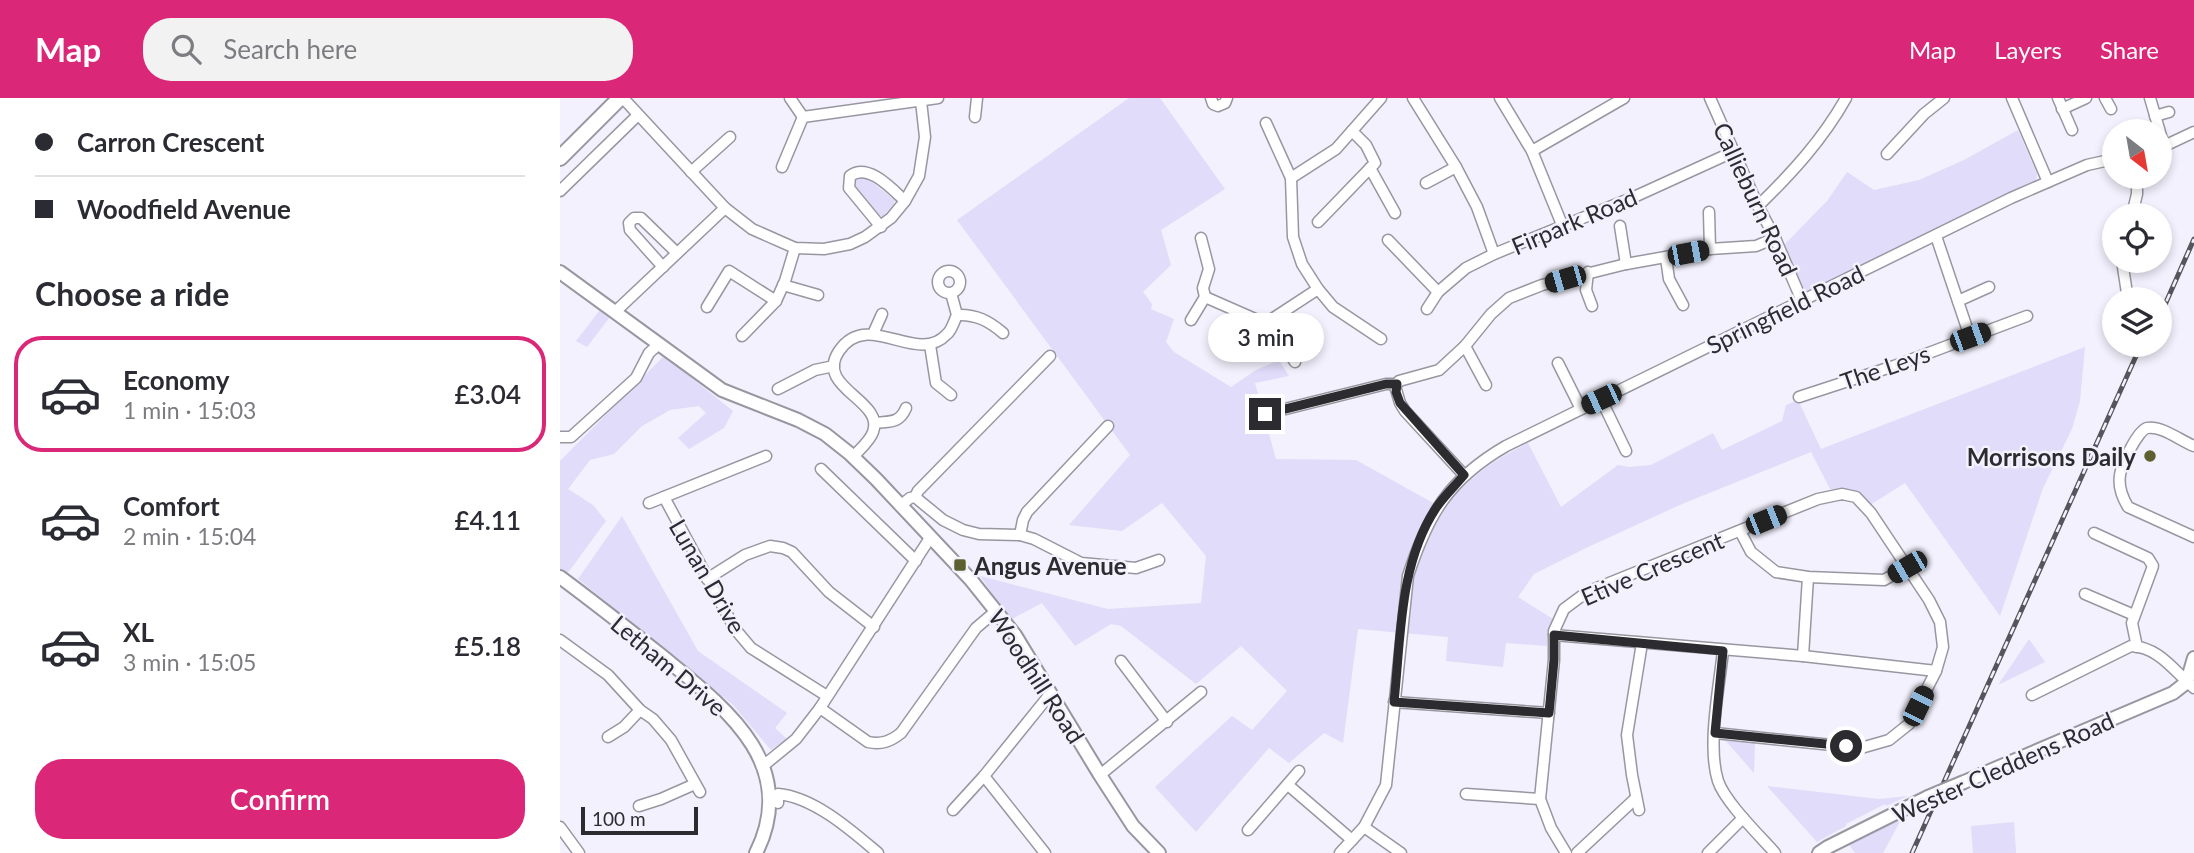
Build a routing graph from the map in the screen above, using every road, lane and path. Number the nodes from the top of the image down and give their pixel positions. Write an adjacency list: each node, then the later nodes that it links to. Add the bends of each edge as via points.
1 (621, 98): 25 (street); 39 (main road)
2 (790, 98): 27 (street)
3 (938, 98): 20 (street)
4 (977, 98): 28 (street)
5 (1211, 98): 6 (street, via 1218,106)
6 (1227, 98)
7 (1381, 98): 32 (street)
8 (1413, 98): 42 (street)
9 (1500, 98): 36 (street)
10 (1599, 98): 21 (street)
11 (1710, 98): 37 (street, Callieburn Road)
12 (1846, 98): 50 (street, via 1797,168)
13 (1944, 98): 38 (street)
14 (2012, 98): 46 (street)
15 (2058, 98): 22 (street)
16 (2086, 98): 22 (street)
17 (2105, 98): 23 (street)
18 (2150, 98): 26 (street)
19 (1617, 100): 21 (street)
20 (921, 101): 27 (street); 49 (street, via 925,137 919,176)
21 (1605, 109): 36 (street)
22 (2062, 109): 31 (street)
23 (2111, 109)
24 (2169, 111): 26 (street)
25 (638, 115): 44 (street); 48 (street)
26 (2155, 116): 29 (street)
27 (803, 117): 41 (street)
28 (975, 117)
29 (2156, 119)
30 (1266, 123): 45 (street)
31 (2071, 130)
32 (1352, 131): 43 (street, via 1375,163); 45 (street, via 1336,149)
33 (2194, 132): 35 (street)
34 (730, 137): 44 (street)
35 (2172, 142)
36 (1532, 150): 57 (street)
37 (1735, 151): 50 (street, Callieburn Road); 57 (street, Firpark Road)
38 (1887, 155)
39 (560, 158)
40 (2102, 162): 46 (street, Springfield Road)
41 (782, 167)
42 (1456, 167): 47 (street); 65 (street)
43 (1370, 168): 53 (street); 54 (street)
44 (691, 172): 51 (street)
45 (1292, 178): 73 (street, via 1293,237 1302,264)
46 (2048, 182): 58 (street, Springfield Road)
47 (1426, 183)
48 (560, 191)
49 (905, 201): 56 (street); 56 (street, via 866,171 850,176 849,188)
50 (1758, 206): 60 (street, Callieburn Road)
51 (725, 208): 62 (street, via 752,229); 64 (street)
52 (1709, 212): 63 (street)
53 (1395, 213)
54 (1318, 222)
55 (1620, 226): 67 (street)
56 (881, 227): 62 (street, via 850,244)
57 (1563, 227): 65 (street, Firpark Road)
58 (1936, 236): 79 (street, Springfield Road); 80 (street)
59 (1201, 238): 77 (street, via 1209,270)
60 (1775, 238): 63 (street, via 1756,246); 79 (street, Callieburn Road)
61 (1388, 240): 75 (street)
62 (795, 248): 71 (street)
63 (1710, 249): 66 (street)
64 (677, 253): 68 (street); 68 (street, via 641,218 629,223)
65 (1494, 254): 75 (street, Firpark Road, via 1466,268)
66 (1666, 258): 67 (street); 81 (street, via 1669,279)
67 (1626, 264): 70 (street)
68 (663, 267): 85 (street)
69 (560, 271): 85 (street, Woodhill Road)
70 (1588, 272): 82 (street, via 1586,290); 98 (street, via 1509,298)
71 (783, 285): 76 (street); 78 (street)
72 (1989, 287): 80 (street)
73 (1318, 289): 90 (street); 95 (street, via 1333,307)
74 (951, 292): 87 (street)
75 (1438, 292): 84 (street, Firpark Road)
76 (818, 295)
77 (1205, 297): 89 (street); 90 (street)
78 (776, 301): 83 (street, via 729,271); 93 (street)
79 (1802, 301): 108 (street, Springfield Road)
80 (1958, 301): 94 (street)
81 (1683, 305)
82 (1592, 306)
83 (707, 307)
84 (1427, 309)
85 (615, 311): 96 (street, Woodhill Road)
86 (882, 314): 92 (street)
87 (957, 315): 91 (street, via 988,321); 97 (street, via 948,334)
88 (2027, 316): 94 (street, The Leys)
89 (1191, 320)
90 (1269, 321): 100 (street)
91 (1003, 333)
92 (873, 334): 97 (street); 102 (street, via 852,338 838,353)
93 (742, 336)
94 (1970, 337): 107 (street, The Leys)
95 (1381, 338)
96 (659, 344): 114 (street, via 636,378 570,437); 118 (street, Woodhill Road, via 722,390 798,419)
97 (930, 345): 106 (street, via 936,383)
98 (1465, 346): 103 (street); 104 (street, via 1439,370 1406,378)
99 (1050, 356): 122 (street)
100 (1295, 362)
101 (1558, 363): 110 (street)
102 (834, 366): 105 (street, via 815,370); 112 (street, via 844,388 870,410)
103 (1486, 385)
104 (1396, 388): 111 (street, via 1386,384); 120 (street, via 1405,411)
105 (778, 389)
106 (951, 394)
107 (1799, 397)
108 (1601, 399): 110 (street, Springfield Road); 116 (street)
109 (906, 408): 112 (street, via 896,421)
110 (1581, 409): 120 (street, Springfield Road, via 1486,457)
111 (1265, 414)
112 (875, 423): 118 (street, via 873,434)
113 (1108, 426): 127 (street, via 1027,512)
114 (560, 437)
115 (2194, 446): 128 (street, via 2161,430 2145,428 2120,474 2128,507)
116 (1626, 451)
117 (766, 456): 121 (street, Lunan Drive)
118 (853, 457): 124 (street, Woodhill Road)
119 (821, 469): 131 (street)
120 (1464, 475): 154 (street, Springfield Road, via 1436,508 1418,543 1408,576)
121 (664, 497): 123 (street, Lunan Drive); 135 (street, Lunan Drive)
122 (915, 497): 124 (street); 127 (street, via 963,530)
123 (649, 503)
124 (900, 506): 129 (street, Woodhill Road)
125 (1740, 531): 132 (street, Etive Crescent, via 1818,499 1842,494 1856,497); 134 (street, via 1751,552 1776,572); 140 (street, Etive Crescent, via 1587,592 1564,610)
126 (2094, 533): 138 (street, via 2148,558 2153,566)
127 (1020, 536): 130 (street, via 1081,563 1136,568)
128 (2194, 537)
129 (930, 538): 131 (street); 137 (street, Woodhill Road)
130 (1159, 560)
131 (916, 561): 139 (street)
132 (1907, 567): 134 (street, via 1884,580); 148 (street, Etive Crescent, via 1940,622 1942,647)
133 (560, 577): 161 (street, Letham Drive, via 709,695 741,727)
134 (1808, 577): 145 (street)
135 (707, 579): 139 (street, via 745,555 770,546 783,548); 153 (street, Lunan Drive, via 751,648)
136 (2085, 594): 138 (street)
137 (996, 611): 151 (street, Woodhill Road); 155 (street, via 976,628 892,740 868,742)
138 (2134, 615): 143 (street)
139 (874, 626): 153 (street)
140 (1554, 635): 142 (street); 157 (street)
141 (560, 640): 156 (street, via 608,675)
142 (1643, 643): 144 (street); 167 (street, via 1627,735)
143 (2137, 646): 149 (street, via 2162,657); 152 (street)
144 (1723, 651): 145 (street); 159 (street)
145 (1803, 656): 148 (street)
146 (2194, 658): 149 (street)
147 (1121, 661): 158 (street)
148 (1936, 670): 159 (street, Etive Crescent, via 1909,724 1889,740 1861,748)
149 (2190, 685): 189 (street, Wester Cleddens Road, bridge, via 1928,797)
150 (1201, 692): 158 (street)
151 (1051, 693): 163 (street, Woodhill Road); 164 (street)
152 (2032, 695)
153 (827, 696): 155 (street)
154 (1394, 702): 157 (street); 175 (street, Springfield Road, via 1386,785)
155 (820, 708): 161 (street, via 796,739)
156 (640, 710): 160 (street); 170 (street, via 671,740 697,788)
157 (1549, 713): 168 (street)
158 (1167, 722): 163 (street)
159 (1715, 733): 173 (street, via 1719,783)
160 (608, 737)
161 (763, 766): 179 (street, via 769,813)
162 (1299, 771): 165 (street)
163 (1100, 775): 182 (street, Woodhill Road, via 1133,826)
164 (984, 776): 171 (street); 181 (street)
165 (1288, 785): 176 (street); 177 (street)
166 (1466, 794): 168 (street)
167 (1636, 798): 172 (street); 186 (street)
168 (1540, 799): 185 (street)
169 (779, 803): 180 (street, via 778,794 794,797 830,815)
170 (639, 806)
171 (954, 810)
172 (1639, 810)
173 (1743, 818): 187 (street); 188 (street)
174 (560, 827): 178 (street)
175 (1364, 827): 177 (street, Springfield Road); 184 (street)
176 (1248, 830)
177 (1352, 840): 183 (street, Springfield Road)
178 (579, 853)
179 (756, 853)
180 (877, 853)
181 (1045, 853)
182 (1159, 853)
183 (1340, 853)
184 (1401, 853)
185 (1566, 853)
186 (1577, 853)
187 (1708, 853)
188 (1775, 853)
189 (1819, 853)

